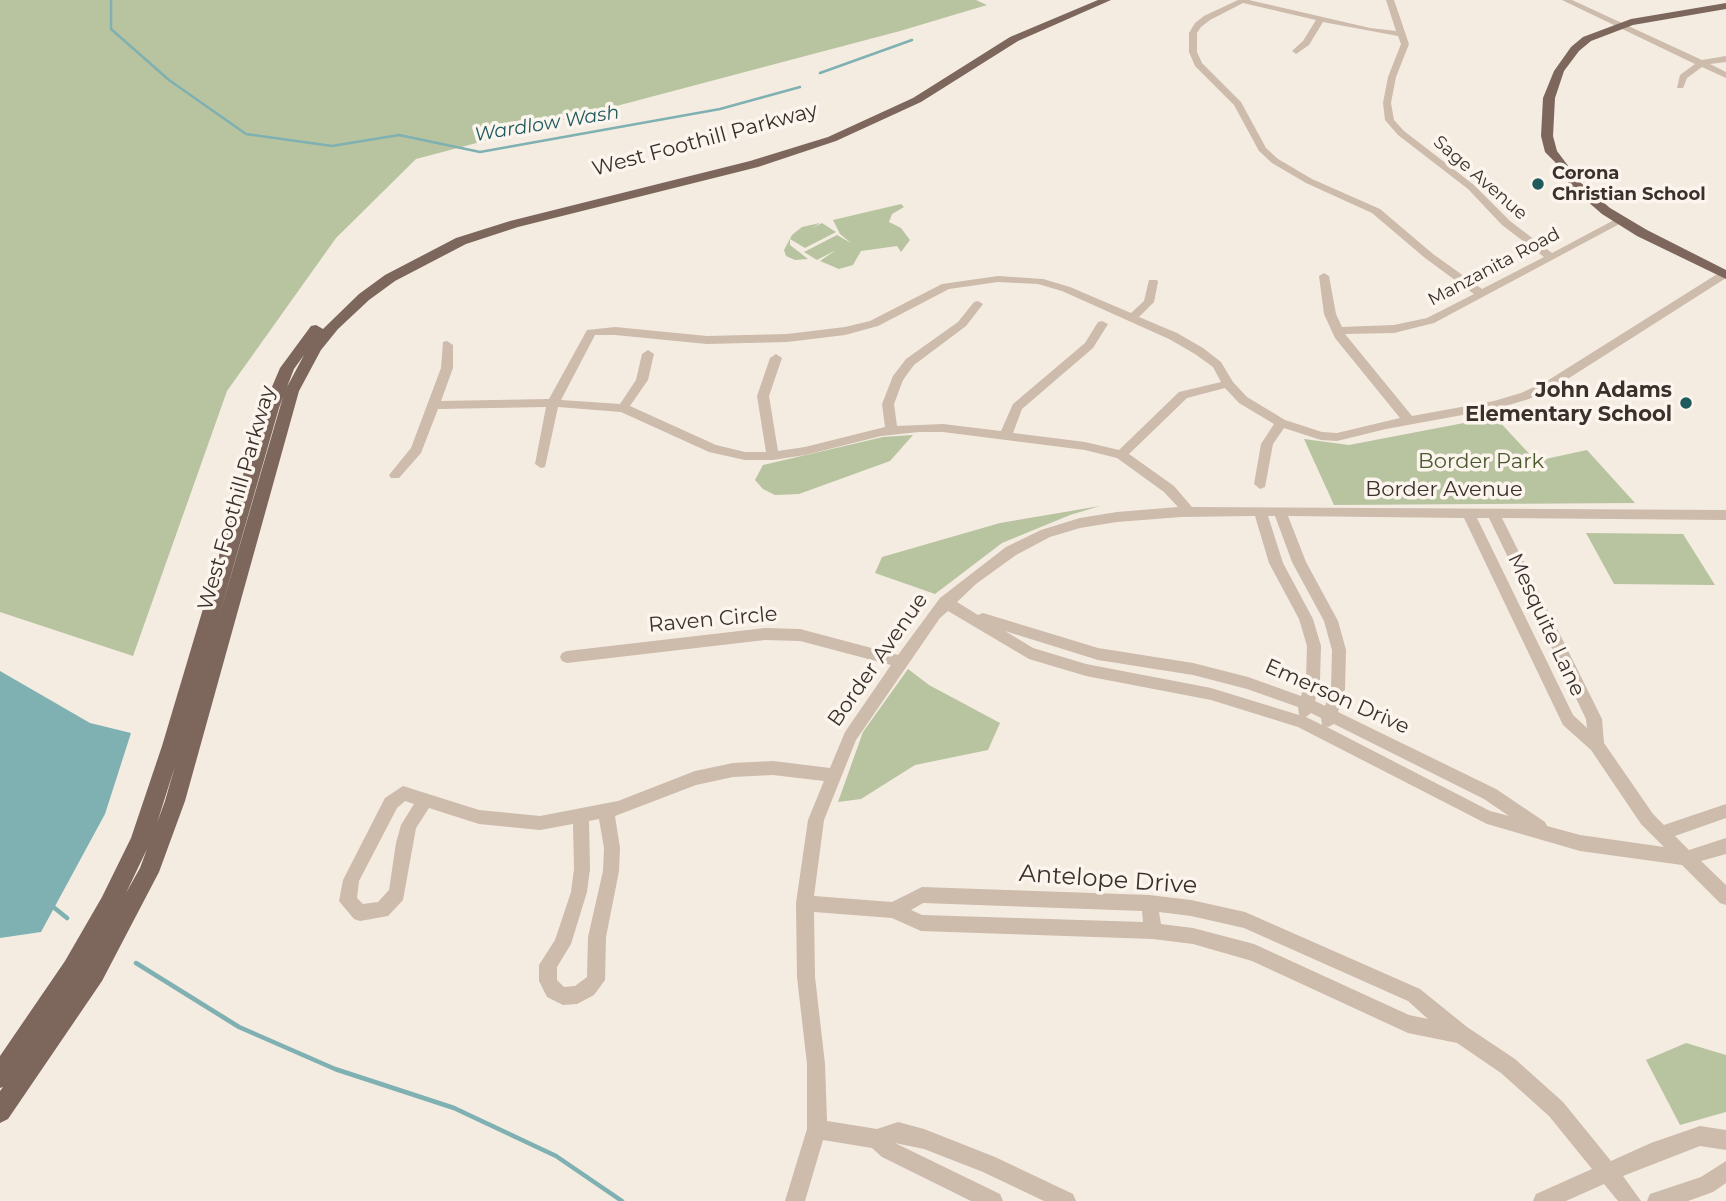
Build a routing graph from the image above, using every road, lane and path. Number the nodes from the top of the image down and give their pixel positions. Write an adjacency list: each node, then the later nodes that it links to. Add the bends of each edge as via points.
1 (1090, 0): 51 (main road, West Foothill Parkway, via 1000,39 903,99 841,128 747,159 492,222 417,252 369,281 315,330 278,388)
2 (1105, 0): 59 (main road, West Foothill Parkway, via 1014,39 917,100 843,135 754,164 479,234 413,264 352,307 315,348 292,391)
3 (1390, 0): 9 (street, Sage Avenue)
4 (1566, 0): 8 (street)
5 (1244, 1): 7 (street); 20 (street, via 1198,25 1193,52 1198,64 1238,104 1262,149 1300,176 1376,211)
6 (1726, 8): 8 (main road)
7 (1321, 19): 9 (street); 10 (street)
8 (1624, 27): 12 (street); 15 (main road, via 1595,42 1577,60 1558,100 1560,160 1576,185)
9 (1401, 34): 16 (street, Sage Avenue, via 1405,44 1392,77 1387,103 1390,120)
10 (1296, 51)
11 (1726, 59): 12 (street)
12 (1701, 63): 13 (street); 14 (street)
13 (1726, 75)
14 (1679, 86)
15 (1620, 221): 16 (street, Manzanita Road); 17 (main road)
16 (1551, 257): 20 (street, Manzanita Road)
17 (1726, 274): 32 (street, via 1551,384 1495,405)
18 (1324, 276): 24 (street, via 1330,314)
19 (1153, 282): 22 (street, via 1149,302)
20 (1481, 295): 24 (street, Manzanita Road, via 1430,321 1394,329)
21 (978, 304): 34 (street, via 962,324 910,362 897,379 888,404)
22 (1132, 318): 28 (street, via 1199,351 1217,365); 29 (street, via 1059,286 1018,278 946,286 874,324 845,331 707,340 591,332)
23 (1102, 324): 35 (street, via 1089,345 1017,407)
24 (1338, 331): 32 (street)
25 (447, 345): 30 (street, via 447,368)
26 (648, 354): 31 (street, via 642,380)
27 (776, 358): 37 (street, via 763,396)
28 (1228, 384): 33 (street, via 1243,400); 36 (street, via 1183,395)
29 (553, 403): 30 (street); 31 (street); 38 (street)
30 (433, 405): 39 (street, via 416,450)
31 (623, 408): 37 (street, via 726,453)
32 (1410, 422): 33 (street, via 1337,437)
33 (1280, 423): 40 (street, via 1267,444)
34 (891, 430): 35 (street, via 943,428); 37 (street)
35 (1006, 435): 36 (street)
36 (1121, 455): 43 (street, via 1156,481 1159,490)
37 (773, 456)
38 (541, 464)
39 (395, 475)
40 (1260, 484)
41 (1260, 511): 42 (street, Border Avenue); 43 (street, Border Avenue); 52 (street, via 1276,563 1306,619 1314,646)
42 (1280, 511): 44 (street, Border Avenue); 53 (street, via 1299,562 1331,621 1339,650 1338,689)
43 (1184, 512): 47 (street, Border Avenue, via 1080,523 1046,533 1011,551)
44 (1468, 513): 45 (street, Border Avenue); 56 (street, Mesquite Lane, via 1567,720)
45 (1493, 513): 46 (street, Border Avenue); 56 (street, Mesquite Lane, via 1594,719)
46 (1726, 515)
47 (945, 602): 48 (street, Emerson Drive); 50 (street, Border Avenue)
48 (964, 612): 52 (street, Emerson Drive, via 1098,654 1193,669); 54 (street, Emerson Drive, via 1030,653 1086,670 1211,694)
49 (567, 657): 50 (street, Raven Circle, via 765,634 800,635)
50 (901, 662): 57 (street, Border Avenue, via 850,737)
51 (195, 667): 59 (main road, via 200,685 174,777); 73 (main road, West Foothill Parkway, via 131,862 73,969)
52 (1307, 704): 53 (street, Emerson Drive); 54 (street)
53 (1330, 714): 55 (street); 64 (street, Emerson Drive, via 1490,794)
54 (1302, 722): 55 (street, Emerson Drive)
55 (1324, 732): 64 (street, Emerson Drive, via 1487,817)
56 (1596, 745): 63 (street, Mesquite Lane)
57 (833, 775): 60 (street, via 772,768 733,770 695,778); 69 (street, Border Avenue, via 816,820)
58 (425, 800): 58 (street, via 409,825 397,894 382,909 360,913 348,901 351,880 391,803 403,793); 62 (street, via 479,817 511,821 540,824)
59 (175, 802): 74 (main road, West Foothill Parkway, via 149,872 124,921 51,1040)
60 (606, 811): 62 (street); 62 (street, via 611,871 597,937 596,980 578,995 563,996 553,991 548,981 548,965 562,944 579,892)
61 (1726, 811): 63 (street)
62 (581, 817)
63 (1661, 832): 66 (street, Mesquite Lane)
64 (1552, 836): 66 (street, Emerson Drive)
65 (1726, 846): 66 (street, Emerson Drive)
66 (1687, 858): 67 (street, Mesquite Lane)
67 (1726, 897)
68 (1149, 903): 70 (street, Antelope Drive, via 922,895); 71 (street); 72 (street, Antelope Drive, via 1245,920 1291,939 1414,995)
69 (806, 904): 70 (street, Antelope Drive); 75 (street, Border Avenue, via 806,977 816,1064)
70 (893, 909): 71 (street, Antelope Drive, via 921,923)
71 (1153, 931): 72 (street, Antelope Drive, via 1193,936 1254,953 1408,1024)
72 (1460, 1034): 79 (street, Antelope Drive, via 1508,1066 1556,1109)
73 (0, 1076)
74 (0, 1111)
75 (817, 1129): 76 (street); 80 (street, Border Avenue)
76 (877, 1139): 81 (street, via 889,1150); 82 (street, via 898,1132 924,1139)
77 (1726, 1140): 79 (street, via 1700,1136)
78 (1726, 1171): 85 (street, via 1706,1185)
79 (1610, 1173): 83 (street); 84 (street, Antelope Drive)
80 (795, 1201)
81 (993, 1201)
82 (1066, 1201)
83 (1543, 1201)
84 (1631, 1201)
85 (1657, 1201)

